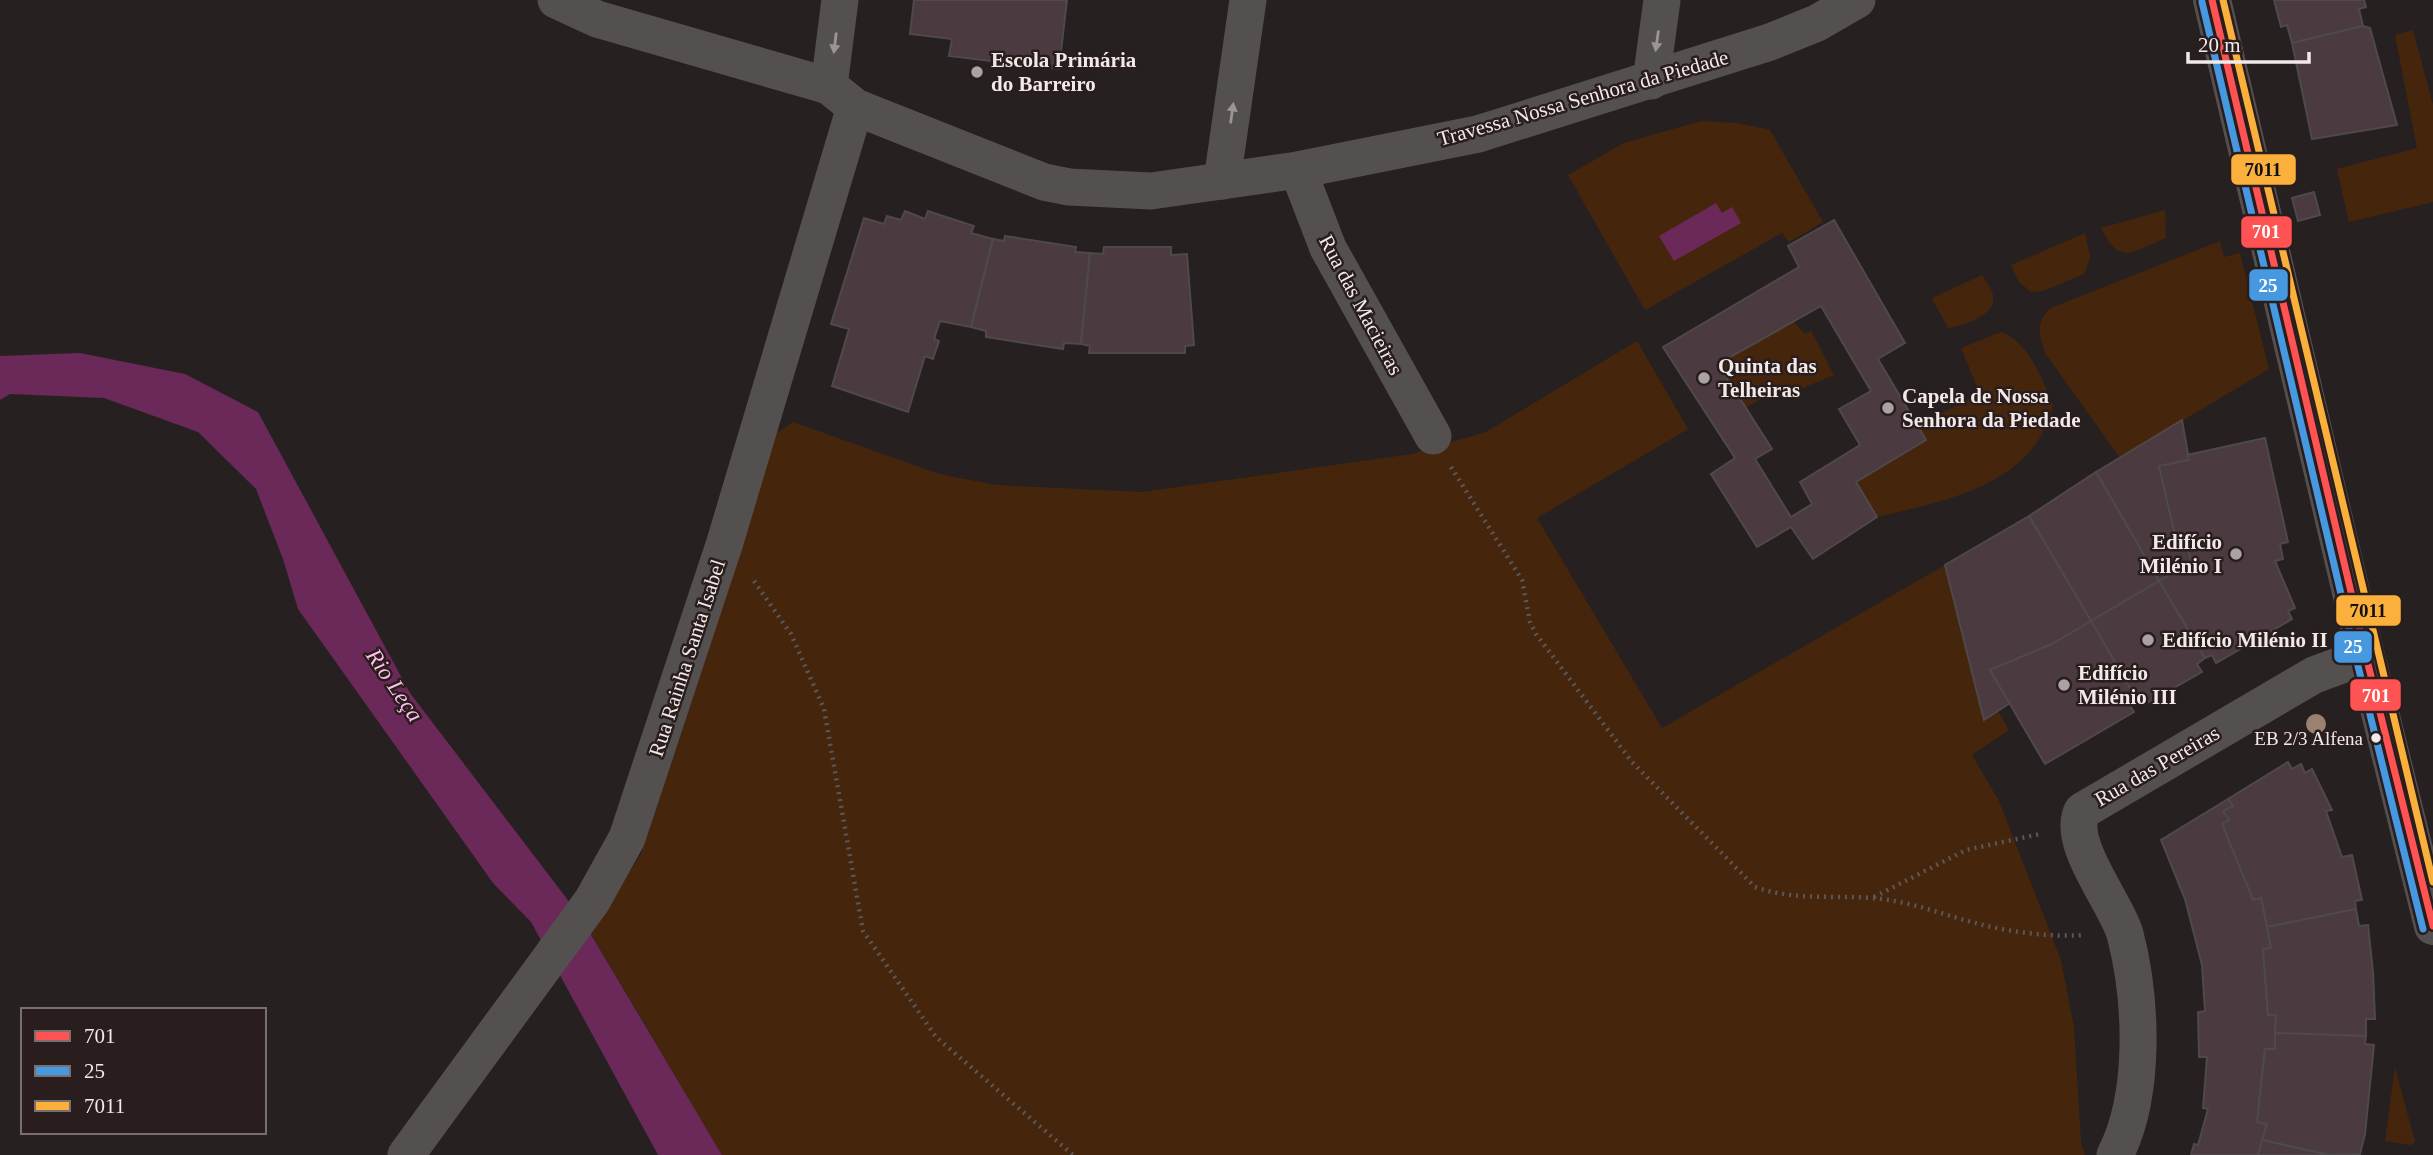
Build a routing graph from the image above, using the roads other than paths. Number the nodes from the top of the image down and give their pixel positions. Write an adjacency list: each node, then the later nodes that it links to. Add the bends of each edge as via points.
1 (556, 0): 8 (street, Travessa Nossa Senhora da Piedade, via 597,19)
2 (841, 0): 8 (street, Rua Rainha Santa Isabel, one-way to 8)
3 (1248, 0): 10 (street, one-way to 3)
4 (1662, 0): 7 (street, one-way to 7)
5 (1857, 0): 7 (street, Travessa Nossa Senhora da Piedade, via 1770,42)
6 (2212, 0): 12 (street)
7 (1651, 81): 9 (street, Travessa Nossa Senhora da Piedade, via 1478,134)
8 (842, 96): 10 (street, Travessa Nossa Senhora da Piedade, via 984,160 1069,187 1151,191); 14 (street, Rua Rainha Santa Isabel, via 725,542 627,838 592,901)
9 (1298, 170): 10 (street, Travessa Nossa Senhora da Piedade); 11 (street, Rua das Macieiras, via 1328,248)
10 (1222, 181)
11 (1433, 436)
12 (2366, 656): 13 (street); 15 (street, Rua das Pereiras, via 2314,675 2087,806 2079,816 2082,845 2124,933 2138,1032 2132,1110)
13 (2433, 926)
14 (406, 1155)
15 (2115, 1155)

